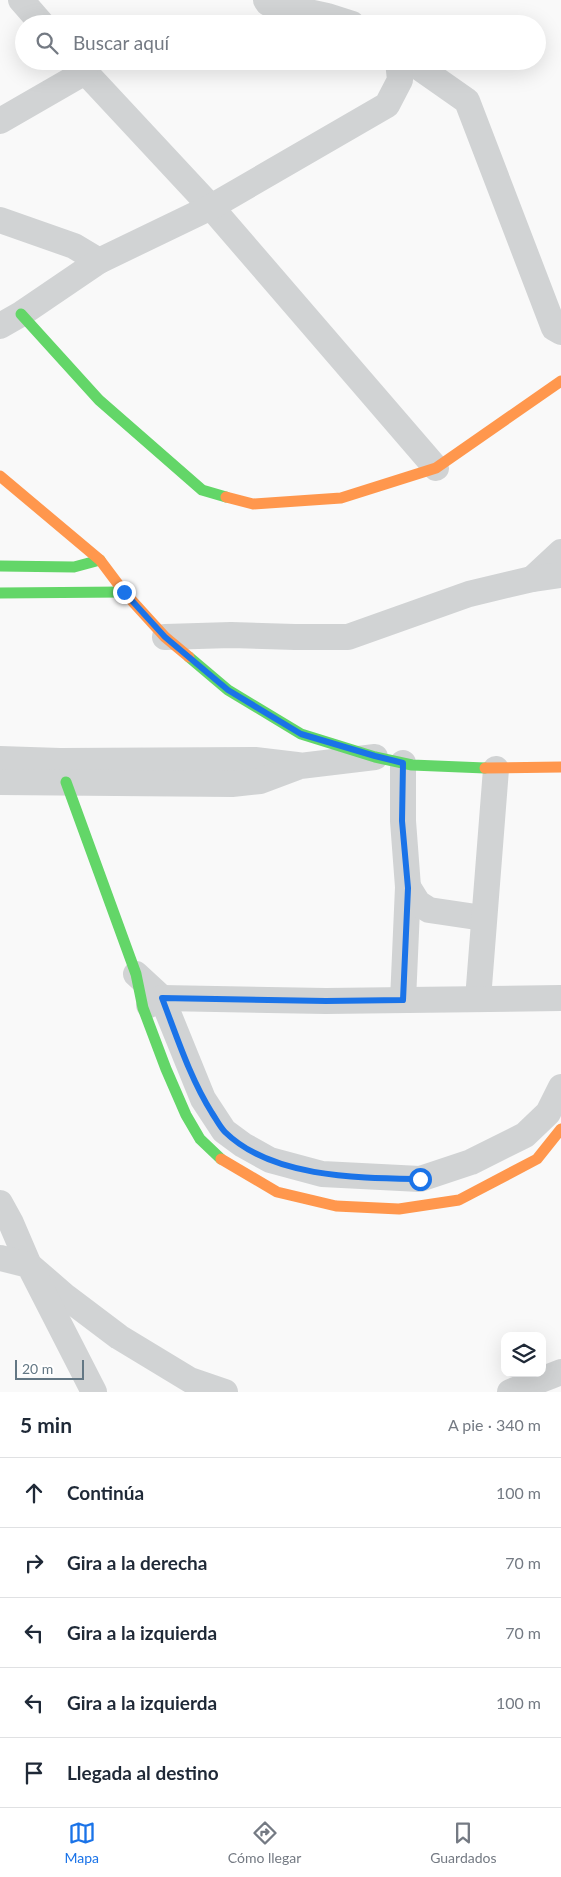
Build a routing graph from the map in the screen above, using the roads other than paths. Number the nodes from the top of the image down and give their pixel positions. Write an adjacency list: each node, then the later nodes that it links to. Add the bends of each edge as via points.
1 (21, 0): 3 (street)
2 (266, 0): 4 (street)
3 (34, 15)
4 (322, 15)
5 (76, 70): 9 (street)
6 (83, 70): 10 (street)
7 (399, 70): 10 (street, via 400,80 387,105)
8 (423, 70): 14 (street, via 467,101 554,328)
9 (0, 121)
10 (211, 207): 12 (street); 16 (street)
11 (0, 220): 12 (street, via 74,246)
12 (99, 261): 13 (street)
13 (10, 320): 16 (street, via 202,490 253,504 341,498)
14 (561, 332)
15 (561, 381): 16 (street)
16 (436, 468)
17 (0, 476): 19 (street)
18 (561, 552): 22 (street)
19 (100, 560): 20 (street, via 74,567); 23 (street)
20 (0, 566)
21 (561, 575): 22 (street)
22 (532, 579): 25 (street, via 469,594 348,636)
23 (124, 592): 24 (street); 25 (street)
24 (0, 593)
25 (165, 637): 26 (street, via 228,690 301,734)
26 (375, 756): 28 (street); 29 (street)
27 (0, 759): 29 (street, via 255,760)
28 (403, 763): 31 (street); 34 (street, via 402,821)
29 (300, 766): 33 (street, via 260,780 232,784)
30 (561, 768): 31 (street)
31 (496, 769): 35 (street)
32 (0, 782): 33 (street)
33 (66, 782): 36 (street)
34 (408, 888): 35 (street, via 418,903 429,910); 39 (street)
35 (483, 918): 38 (street)
36 (136, 974): 40 (street)
37 (561, 998): 38 (street)
38 (478, 999): 39 (street)
39 (403, 1000): 40 (street)
40 (152, 1003): 41 (street, via 224,1131 270,1160 322,1174 420,1179 471,1162 525,1134 548,1112); 42 (street, via 166,1069 200,1139 221,1159 277,1192 336,1206 399,1210 459,1200 537,1159)
41 (561, 1087)
42 (561, 1129)
43 (0, 1203): 45 (street)
44 (0, 1258): 45 (street)
45 (30, 1265): 47 (street); 48 (street, via 119,1337 190,1380)
46 (561, 1372): 49 (street)
47 (94, 1392)
48 (225, 1392)
49 (510, 1392)

